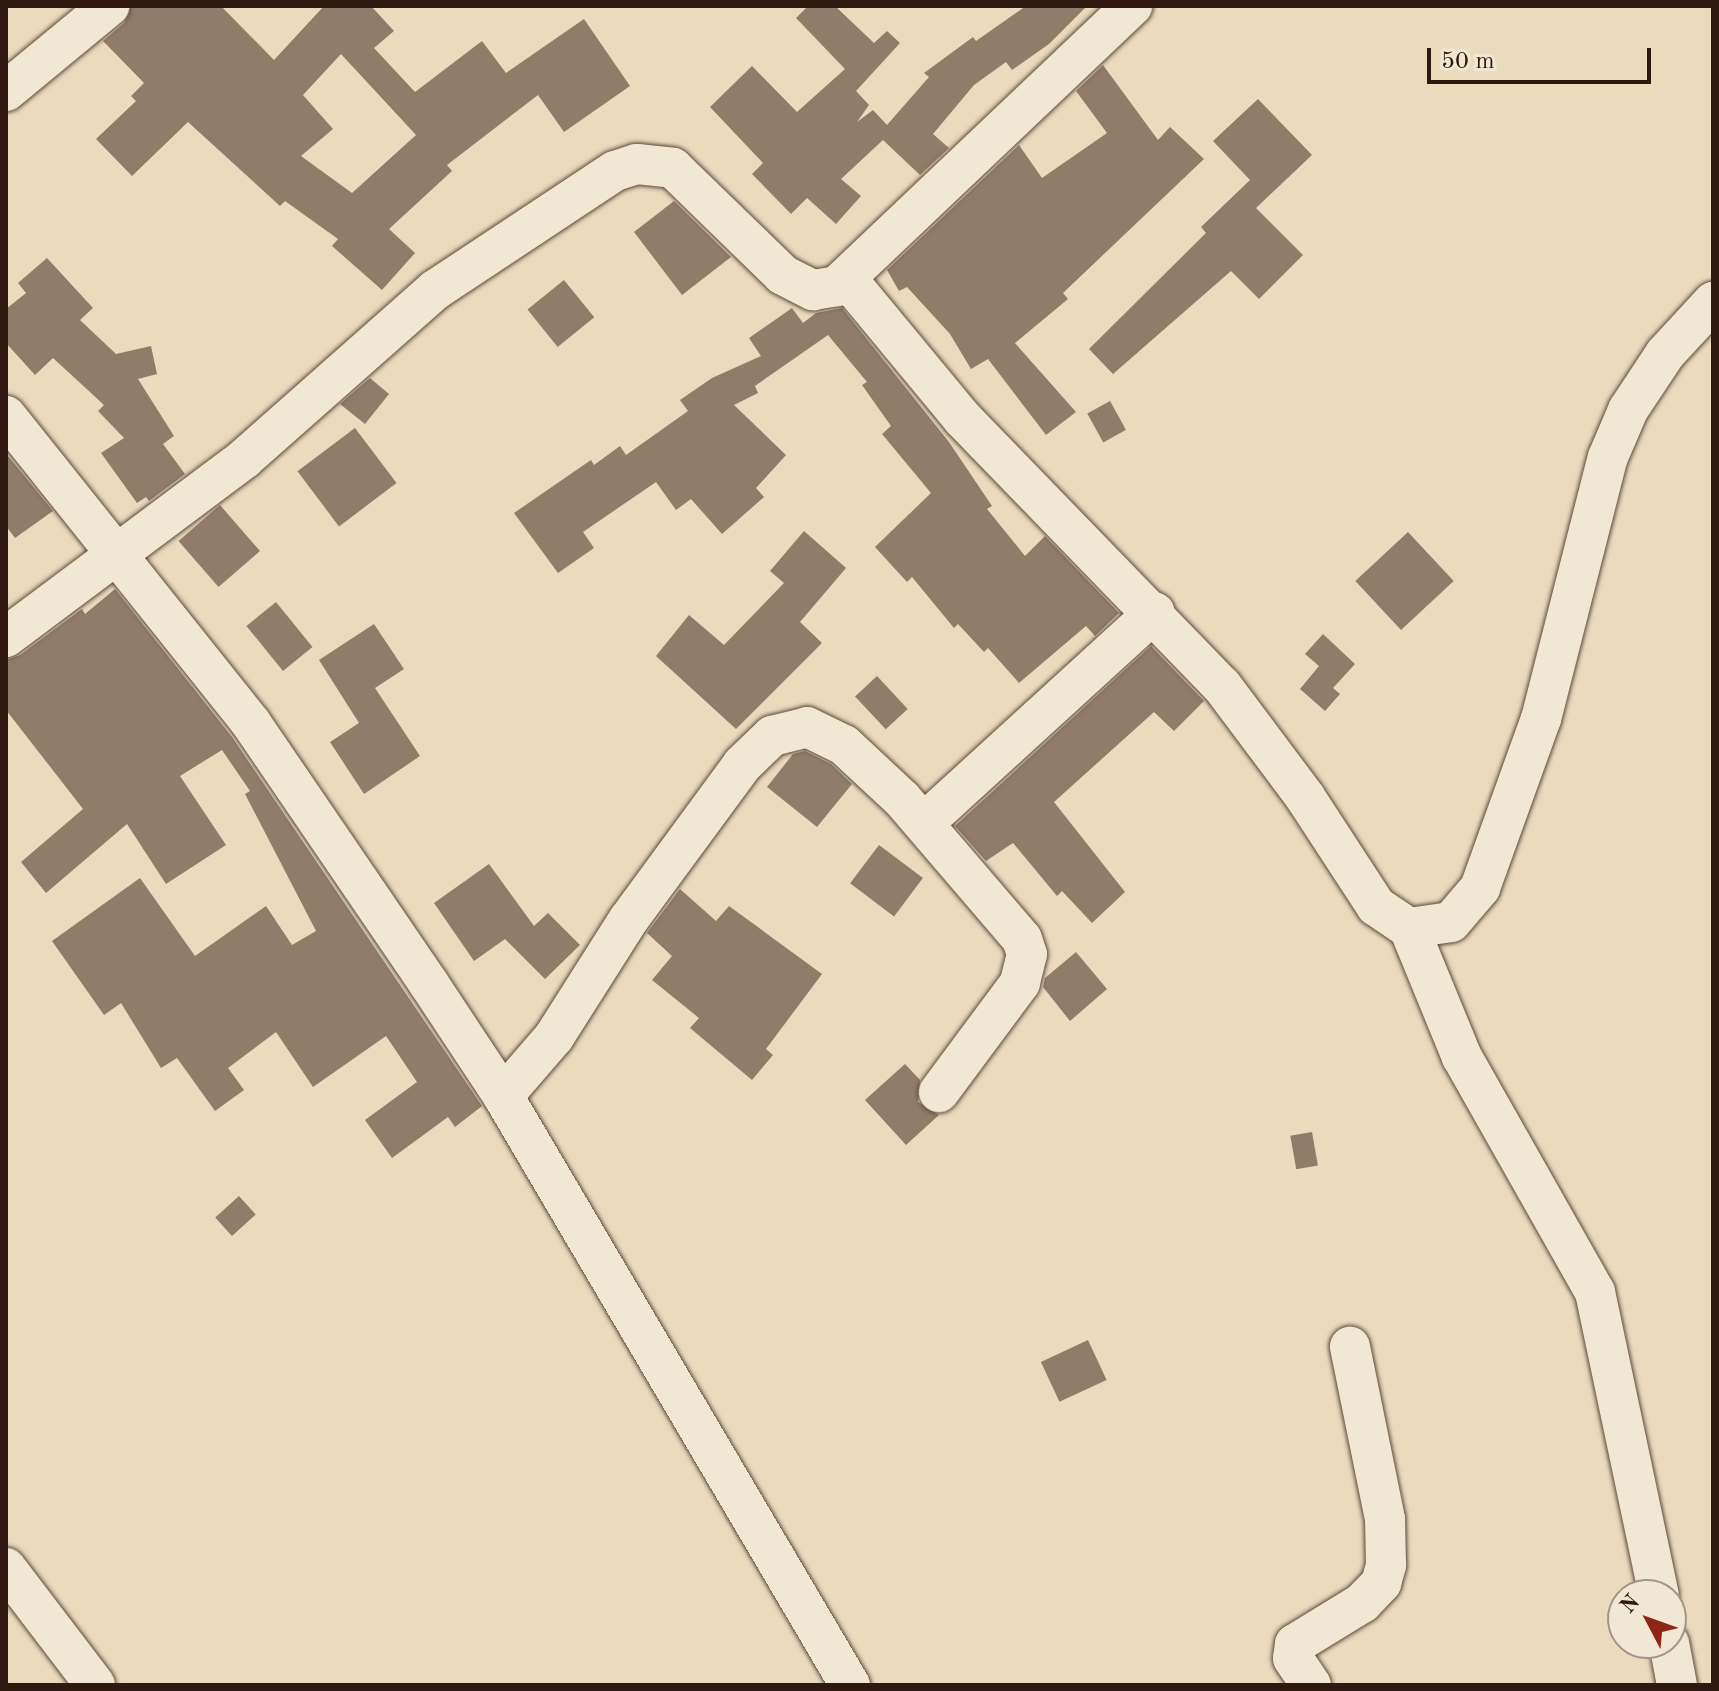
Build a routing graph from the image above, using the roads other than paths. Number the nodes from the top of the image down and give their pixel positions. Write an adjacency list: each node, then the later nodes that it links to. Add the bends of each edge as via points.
1 (109, 6): 3 (street)
2 (1132, 6): 4 (street)
3 (6, 91)
4 (847, 279): 7 (street, via 826,289 801,287 767,261 673,168 637,164 615,171 435,290 245,458); 8 (street, via 962,418)
5 (1713, 302): 11 (street, via 1665,354 1628,410 1608,457 1541,719 1480,888 1451,922)
6 (6, 416): 7 (street)
7 (117, 557): 9 (street); 13 (street, via 251,723)
8 (1155, 612): 10 (street); 11 (street, via 1222,686 1305,797 1376,906)
9 (6, 637)
10 (925, 822): 12 (street, via 1022,939 1027,954 1020,983); 13 (street, via 823,731 807,727 772,736 742,765 629,919 561,1028)
11 (1409, 928): 16 (street, via 1462,1057 1595,1292)
12 (939, 1092)
13 (503, 1096): 19 (street)
14 (1350, 1347): 20 (street, via 1385,1519 1386,1565 1381,1583 1362,1603 1295,1644 1293,1658)
15 (6, 1568): 18 (street)
16 (1656, 1579)
17 (1672, 1659): 21 (street)
18 (95, 1685)
19 (850, 1685)
20 (1311, 1685)
21 (1677, 1685)

